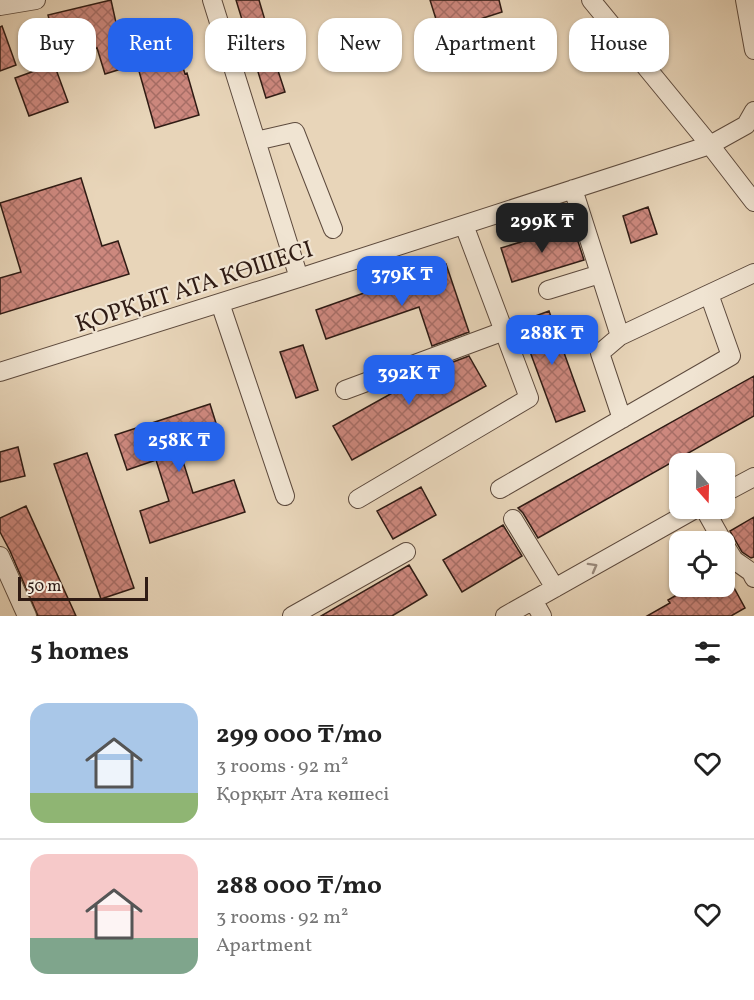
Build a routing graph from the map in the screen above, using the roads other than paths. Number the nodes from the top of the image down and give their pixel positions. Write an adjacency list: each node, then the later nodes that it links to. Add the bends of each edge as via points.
1 (36, 0): 5 (street)
2 (212, 0): 9 (street)
3 (591, 0): 10 (street)
4 (745, 0): 6 (street)
5 (0, 6)
6 (752, 19): 7 (street)
7 (754, 46)
8 (754, 111): 10 (street, ҚОРҚЫТ АТА КӨШЕСІ, via 746,125)
9 (256, 141): 14 (street, via 295,132); 17 (street)
10 (710, 145): 11 (street, ҚОРҚЫТ АТА КӨШЕСІ); 12 (street)
11 (573, 189): 13 (street, ҚОРҚЫТ АТА КӨШЕСІ); 16 (street)
12 (754, 202)
13 (464, 225): 17 (street, ҚОРҚЫТ АТА КӨШЕСІ); 21 (street)
14 (333, 229)
15 (754, 273): 19 (street)
16 (600, 274): 18 (street); 22 (street)
17 (299, 278): 20 (street, ҚОРҚЫТ АТА КӨШЕСІ)
18 (548, 290)
19 (710, 294): 22 (street); 25 (street, via 731,356)
20 (220, 303): 23 (street, ҚОРҚЫТ АТА КӨШЕСІ); 29 (street)
21 (504, 331): 24 (street); 30 (street, via 529,398)
22 (620, 336): 25 (street, via 600,353)
23 (0, 372)
24 (345, 390)
25 (622, 419): 28 (street)
26 (754, 477): 27 (street)
27 (735, 487)
28 (500, 489)
29 (285, 496)
30 (358, 499)
31 (513, 519): 37 (street)
32 (677, 519): 37 (street, one-way to 32)
33 (406, 552): 41 (street)
34 (0, 556): 38 (street)
35 (735, 561): 36 (street)
36 (753, 574)
37 (555, 588): 39 (street)
38 (7, 590): 40 (street)
39 (538, 608): 42 (street)
40 (27, 616)
41 (292, 616)
42 (505, 616)

